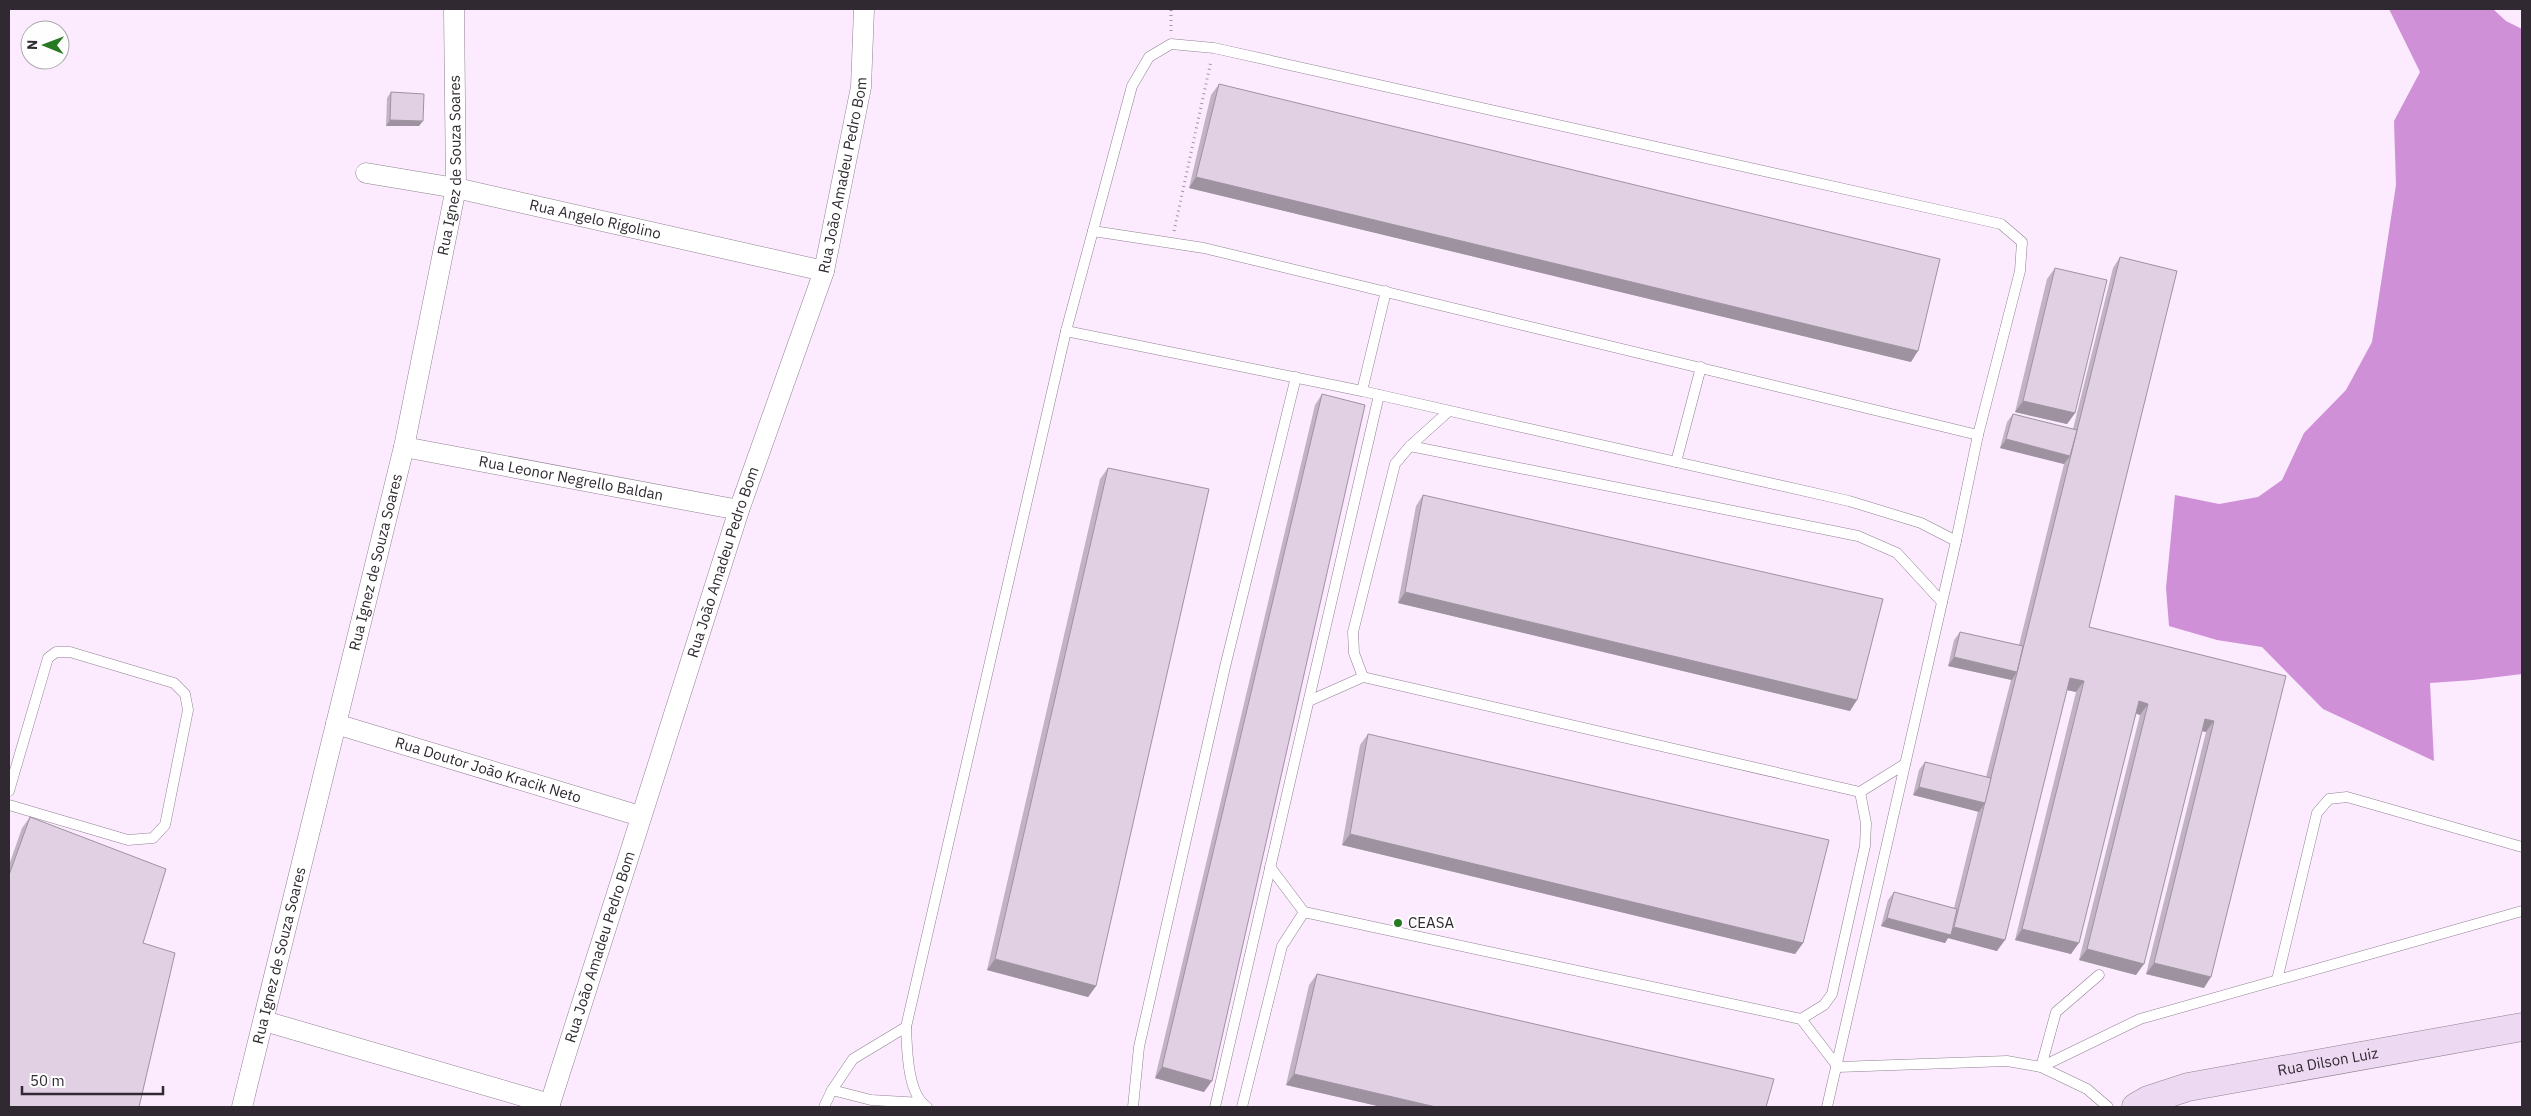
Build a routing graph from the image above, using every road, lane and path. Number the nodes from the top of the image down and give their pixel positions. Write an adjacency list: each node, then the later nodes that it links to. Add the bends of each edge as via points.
1 (454, 9): 7 (street, Rua Ignez de Souza Soares)
2 (864, 9): 10 (street, Rua João Amadeu Pedro Bom, via 861,87)
3 (1172, 9): 4 (path)
4 (1171, 44): 5 (lane); 8 (lane, via 1149,57 1132,86)
5 (1214, 48): 9 (path); 18 (lane, via 2000,224 2022,242 2020,271)
6 (366, 173): 7 (street, Rua Angelo Rigolino)
7 (456, 188): 10 (street, Rua Angelo Rigolino); 20 (street, Rua Ignez de Souza Soares)
8 (1094, 231): 9 (lane); 12 (lane)
9 (1171, 242): 11 (lane)
10 (824, 271): 22 (street, Rua João Amadeu Pedro Bom)
11 (1386, 291): 13 (lane); 15 (lane)
12 (1066, 331): 14 (lane); 41 (lane)
13 (1701, 367): 18 (lane); 21 (lane)
14 (1296, 377): 15 (lane); 46 (lane, via 1225,667 1144,1028)
15 (1362, 391): 16 (lane)
16 (1379, 395): 17 (lane); 26 (lane)
17 (1449, 410): 19 (lane); 21 (lane)
18 (1978, 435): 23 (lane)
19 (1410, 446): 24 (lane, via 1858,536 1897,553); 25 (lane, via 1395,464 1353,632 1354,653)
20 (404, 447): 22 (street, Rua Leonor Negrello Baldan); 27 (street, Rua Ignez de Souza Soares)
21 (1676, 462): 23 (lane, via 1849,501 1921,524)
22 (739, 510): 32 (street, Rua João Amadeu Pedro Bom)
23 (1956, 541): 24 (lane)
24 (1942, 602): 28 (lane)
25 (1363, 677): 26 (lane); 30 (lane)
26 (1308, 701): 34 (lane)
27 (336, 724): 32 (street, Rua Doutor João Kracik Neto); 40 (street, Rua Ignez de Souza Soares)
28 (1905, 764): 30 (lane); 44 (lane)
29 (9, 791): 31 (lane, via 48,658 56,652 70,652 174,683 185,694 188,710 165,825 153,838 128,840)
30 (1860, 792): 39 (lane, via 1866,823 1866,846 1832,994 1824,1005)
31 (9, 806)
32 (640, 816): 48 (street, Rua João Amadeu Pedro Bom)
33 (2522, 847): 38 (lane, via 2347,797 2328,799 2317,813)
34 (1270, 867): 36 (lane); 51 (lane)
35 (2522, 911): 38 (lane)
36 (1304, 912): 39 (lane); 52 (lane, via 1282,946)
37 (2099, 974): 43 (lane, via 2056,1012)
38 (2277, 980): 43 (lane, via 2140,1019)
39 (1800, 1019): 44 (lane)
40 (264, 1021): 48 (street); 49 (street, Rua Ignez de Souza Soares)
41 (906, 1027): 45 (lane, via 853,1060); 47 (lane, via 908,1069)
42 (2522, 1027): 55 (street, Rua Dilson Luiz, via 2188,1087)
43 (2040, 1066): 44 (lane, via 2007,1061); 54 (lane, via 2087,1089)
44 (1838, 1067): 53 (lane)
45 (832, 1090): 47 (lane, via 871,1100); 50 (lane)
46 (1135, 1104)
47 (924, 1105)
48 (549, 1106)
49 (242, 1107)
50 (824, 1107)
51 (1215, 1107)
52 (1242, 1107)
53 (1827, 1107)
54 (2108, 1107)
55 (2136, 1107)

